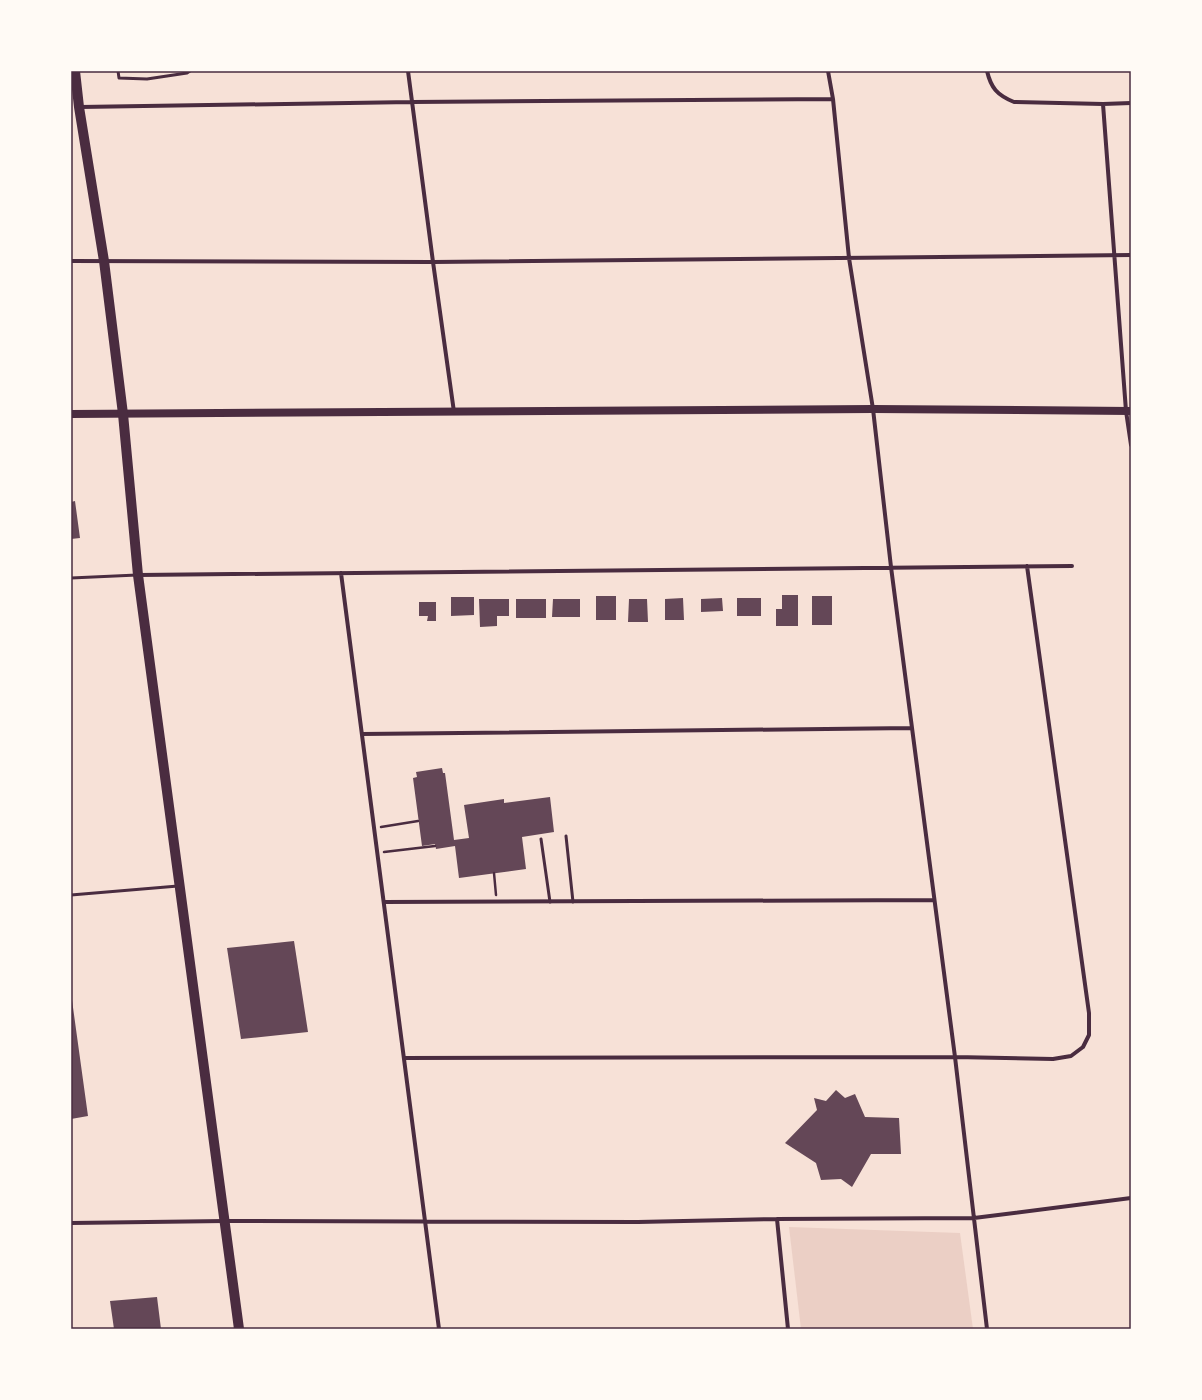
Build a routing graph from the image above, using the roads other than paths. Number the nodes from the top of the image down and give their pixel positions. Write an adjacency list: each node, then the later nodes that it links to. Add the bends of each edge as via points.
1 (75, 71): 11 (main road)
2 (118, 71): 3 (lane, via 119,78 147,79)
3 (190, 71)
4 (408, 71): 8 (street)
5 (828, 71): 7 (street)
6 (986, 71): 10 (street, via 995,90 1014,102)
7 (833, 99): 8 (street); 14 (street)
8 (412, 102): 11 (street); 17 (street)
9 (1131, 103): 10 (street)
10 (1103, 104): 12 (street)
11 (79, 107): 16 (main road)
12 (1114, 255): 13 (street); 14 (street); 19 (street)
13 (1131, 255)
14 (849, 258): 17 (street); 18 (street)
15 (71, 261): 16 (street)
16 (104, 261): 17 (street); 22 (main road)
17 (433, 262): 20 (street)
18 (873, 409): 19 (main road); 20 (main road); 26 (street)
19 (1128, 411): 23 (street)
20 (454, 413): 22 (main road)
21 (71, 414): 22 (main road)
22 (123, 414): 28 (main road)
23 (1131, 445)
24 (1027, 566): 25 (street); 26 (street); 40 (street, via 1089,1013 1089,1035 1083,1047 1071,1056 1053,1059)
25 (1072, 566)
26 (891, 567): 27 (street); 30 (street)
27 (341, 573): 28 (street); 31 (street)
28 (138, 575): 29 (lane); 34 (main road)
29 (71, 578)
30 (912, 728): 31 (street); 36 (street)
31 (362, 734): 37 (street)
32 (566, 836): 39 (lane)
33 (541, 839): 38 (lane)
34 (180, 886): 35 (lane); 45 (main road)
35 (71, 895)
36 (934, 900): 39 (street); 40 (street)
37 (384, 902): 38 (street); 41 (street)
38 (550, 902): 39 (street)
39 (573, 902)
40 (955, 1057): 41 (street); 43 (street)
41 (404, 1058): 46 (street)
42 (1131, 1198): 43 (street)
43 (974, 1218): 44 (street); 51 (street)
44 (777, 1219): 46 (street, via 638,1222); 50 (street)
45 (225, 1221): 46 (street); 47 (street); 48 (main road)
46 (425, 1221): 49 (street)
47 (71, 1223)
48 (240, 1329)
49 (440, 1329)
50 (788, 1329)
51 (987, 1329)

